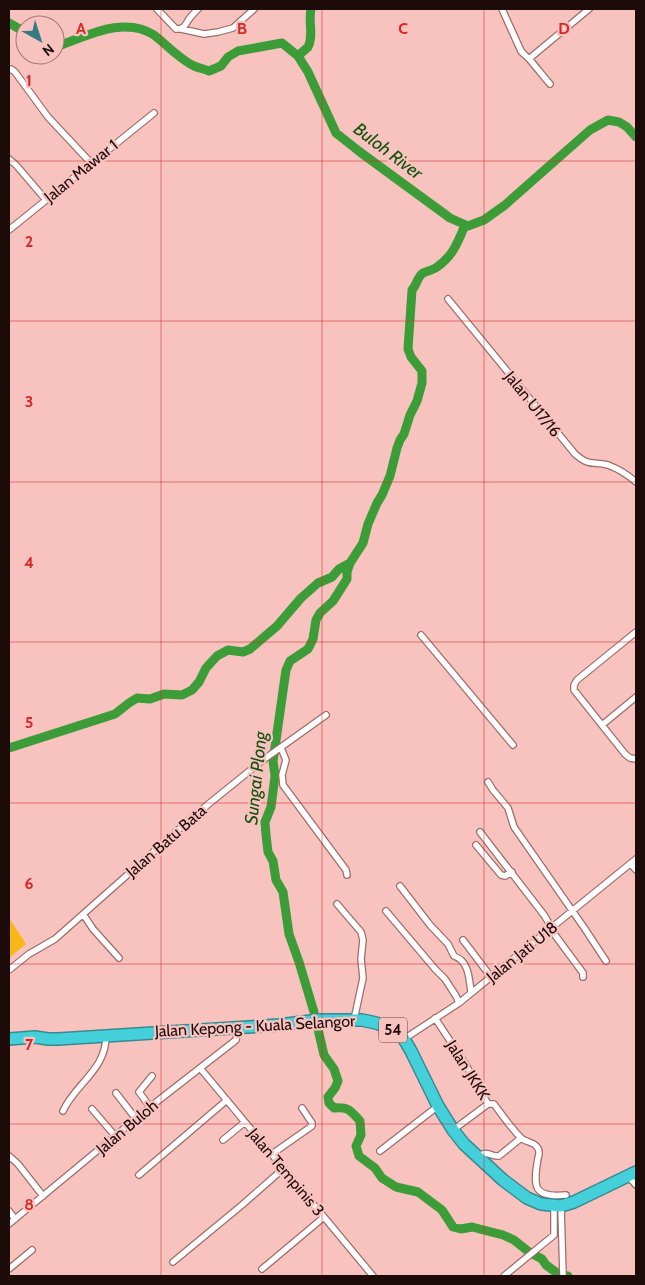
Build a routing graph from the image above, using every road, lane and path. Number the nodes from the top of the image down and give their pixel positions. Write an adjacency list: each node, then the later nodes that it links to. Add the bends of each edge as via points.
1 (157, 9): 6 (street, via 176,29)
2 (198, 9): 6 (street)
3 (254, 9): 6 (street, via 233,28 204,34)
4 (590, 9): 7 (street)
5 (504, 10): 7 (street, via 521,51)
6 (181, 29)
7 (530, 58): 9 (street)
8 (9, 70): 12 (street, via 15,72 48,117)
9 (550, 84)
10 (154, 114): 12 (street, Jalan Mawar 1)
11 (9, 159): 13 (street)
12 (91, 163): 13 (street, Jalan Mawar 1)
13 (46, 200): 14 (street, Jalan Mawar 1)
14 (10, 227)
15 (448, 299): 16 (street, Jalan U17/16, via 574,454 589,464 616,468)
16 (636, 482)
17 (636, 632): 21 (street, via 574,685 574,690)
18 (421, 636): 22 (street)
19 (636, 697): 21 (street)
20 (326, 714): 23 (street, Jalan Batu Bata)
21 (602, 725): 24 (street, via 625,754)
22 (513, 745)
23 (281, 748): 32 (street, via 286,760 283,785); 37 (street, Jalan Batu Bata, via 178,830)
24 (636, 759)
25 (488, 782): 36 (street, via 508,808 514,827)
26 (480, 832): 31 (street)
27 (476, 845): 31 (street, via 501,875)
28 (636, 859): 29 (street, Jalan Jati U18)
29 (631, 864): 30 (street); 36 (street, Jalan Jati U18)
30 (636, 870)
31 (512, 872): 38 (street)
32 (347, 875)
33 (400, 886): 45 (street, via 448,944 454,956 464,962)
34 (338, 904): 48 (street, via 362,932 363,978)
35 (386, 911): 46 (street, via 445,979)
36 (572, 911): 38 (street, Jalan Jati U18); 41 (street)
37 (83, 914): 40 (street); 42 (street, Jalan Batu Bata, via 55,939)
38 (551, 928): 43 (street, Jalan Jati U18); 44 (street)
39 (463, 940): 43 (street)
40 (120, 958)
41 (606, 961)
42 (9, 970)
43 (491, 976): 45 (street, Jalan Jati U18)
44 (583, 977)
45 (472, 992): 46 (street, Jalan Jati U18)
46 (459, 1003): 47 (street, Jalan Jati U18)
47 (435, 1018): 53 (street, Jalan Jati U18); 59 (street, Jalan JKKK)
48 (354, 1020): 49 (highway, Jalan Kepong - Kuala Selangor / 54); 53 (highway, Jalan Kepong - Kuala Selangor / 54, via 376,1022)
49 (238, 1027): 50 (highway, Jalan Kepong - Kuala Selangor / 54); 55 (street, Jalan Buloh, via 236,1040)
50 (106, 1036): 52 (highway, Jalan Kepong - Kuala Selangor / 54); 64 (street, via 101,1058)
51 (9, 1039): 52 (highway, Jalan Kepong - Kuala Selangor / 54)
52 (48, 1039): 54 (highway, Jalan Kepong - Kuala Selangor / 54)
53 (404, 1039): 60 (highway, Jalan Kepong - Kuala Selangor / 54)
54 (9, 1046)
55 (200, 1068): 58 (street, Jalan Tempinis 3); 61 (street, Jalan Buloh)
56 (152, 1076): 61 (street, via 139,1092)
57 (116, 1093): 65 (street)
58 (228, 1100): 66 (street, Jalan Tempinis 3); 77 (street)
59 (488, 1104): 67 (street); 69 (street, Jalan JKKK, via 494,1104)
60 (438, 1106): 67 (highway, Jalan Kepong - Kuala Selangor / 54); 71 (street)
61 (150, 1107): 65 (street, Jalan Buloh)
62 (302, 1108): 72 (street, via 312,1126)
63 (92, 1109): 68 (street)
64 (63, 1111)
65 (136, 1119): 68 (street, Jalan Buloh)
66 (245, 1122): 70 (street); 72 (street, Jalan Tempinis 3)
67 (453, 1130): 74 (highway, Jalan Kepong - Kuala Selangor / 54)
68 (116, 1137): 79 (street, Jalan Buloh)
69 (521, 1138): 74 (street, via 499,1156 487,1152); 80 (street, Jalan JKKK, via 539,1150 537,1188 546,1195 554,1196)
70 (223, 1140)
71 (380, 1151)
72 (272, 1154): 75 (street, Jalan Tempinis 3)
73 (9, 1156): 79 (street)
74 (476, 1156): 80 (highway, Jalan Kepong - Kuala Selangor / 54, via 527,1198 541,1204)
75 (284, 1169): 82 (street, Jalan Tempinis 3); 88 (street)
76 (632, 1174): 78 (street); 80 (highway, via 574,1202)
77 (139, 1175)
78 (636, 1185)
79 (43, 1196): 83 (street, Jalan Buloh)
80 (560, 1203): 85 (street); 86 (street)
81 (9, 1211): 83 (street)
82 (324, 1217): 90 (street); 91 (street, Jalan Tempinis 3)
83 (15, 1219): 84 (street, Jalan Buloh)
84 (9, 1224)
85 (554, 1235): 86 (street); 92 (street)
86 (562, 1235): 93 (street)
87 (32, 1250): 89 (street)
88 (173, 1262)
89 (9, 1269)
90 (262, 1269)
91 (373, 1276)
92 (504, 1276)
93 (563, 1276)

